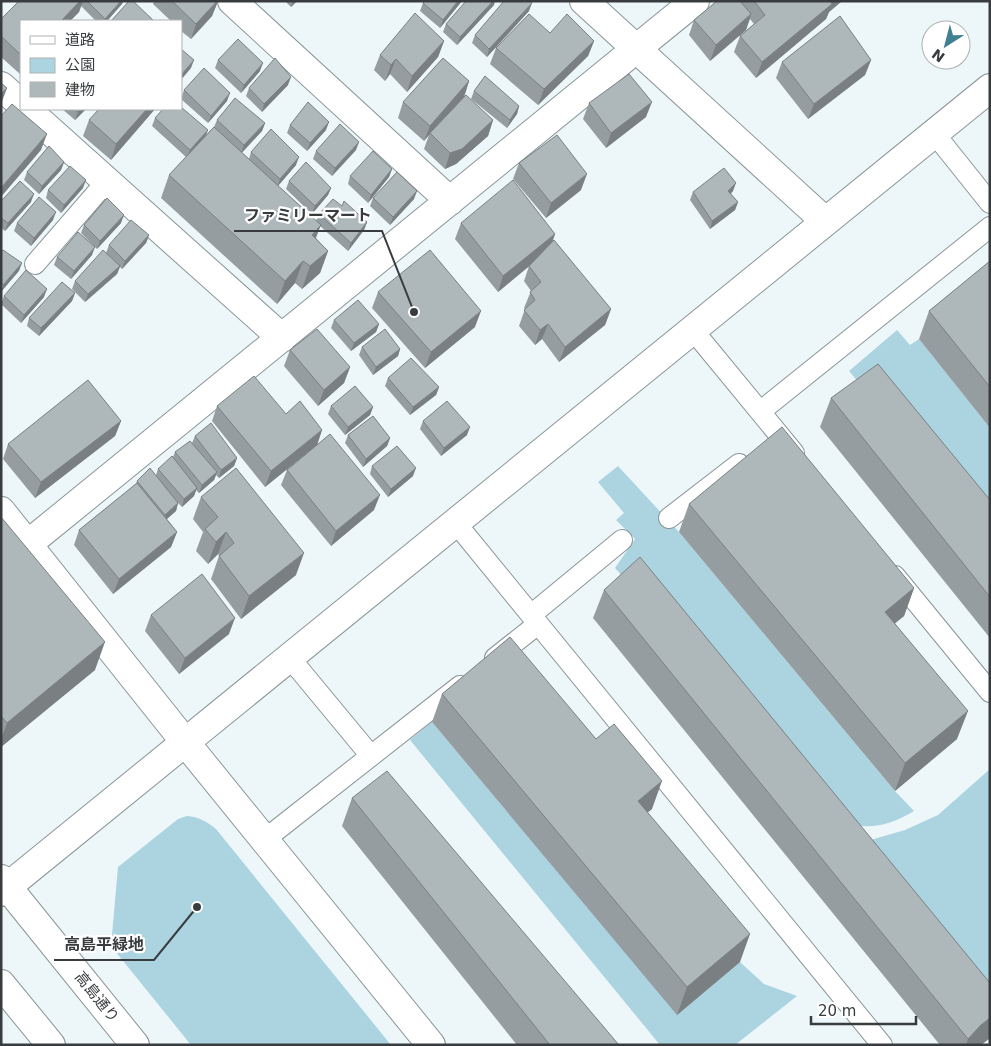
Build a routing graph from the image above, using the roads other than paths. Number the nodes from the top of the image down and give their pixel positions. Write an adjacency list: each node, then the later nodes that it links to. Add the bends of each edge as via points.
1 (232, 1): 11 (street)
2 (584, 1): 4 (street)
3 (695, 1): 4 (street)
4 (637, 50): 11 (street); 13 (street)
5 (1, 86): 7 (street)
6 (990, 88): 9 (street)
7 (20, 103)
8 (27, 110): 10 (street)
9 (934, 133): 12 (lane); 13 (street)
10 (107, 182): 15 (lane); 17 (street)
11 (450, 201): 17 (street)
12 (990, 203)
13 (825, 221): 16 (street)
14 (990, 227): 18 (lane)
15 (34, 264)
16 (692, 329): 18 (lane); 23 (street)
17 (282, 338): 25 (street)
18 (761, 411): 19 (lane)
19 (766, 444): 20 (lane); 22 (lane)
20 (803, 464)
21 (1, 511): 25 (street)
22 (669, 518)
23 (455, 522): 27 (lane); 28 (street)
24 (622, 540): 27 (lane)
25 (28, 544): 30 (street)
26 (884, 563): 29 (lane)
27 (534, 620): 31 (lane); 38 (lane)
28 (289, 657): 30 (street); 31 (lane)
29 (990, 692)
30 (185, 742): 32 (street); 33 (street)
31 (371, 756): 32 (lane)
32 (264, 840): 37 (street)
33 (3, 886): 36 (street, 高島通り)
34 (1, 984): 35 (street)
35 (51, 1045)
36 (135, 1045)
37 (431, 1045)
38 (882, 1045)

